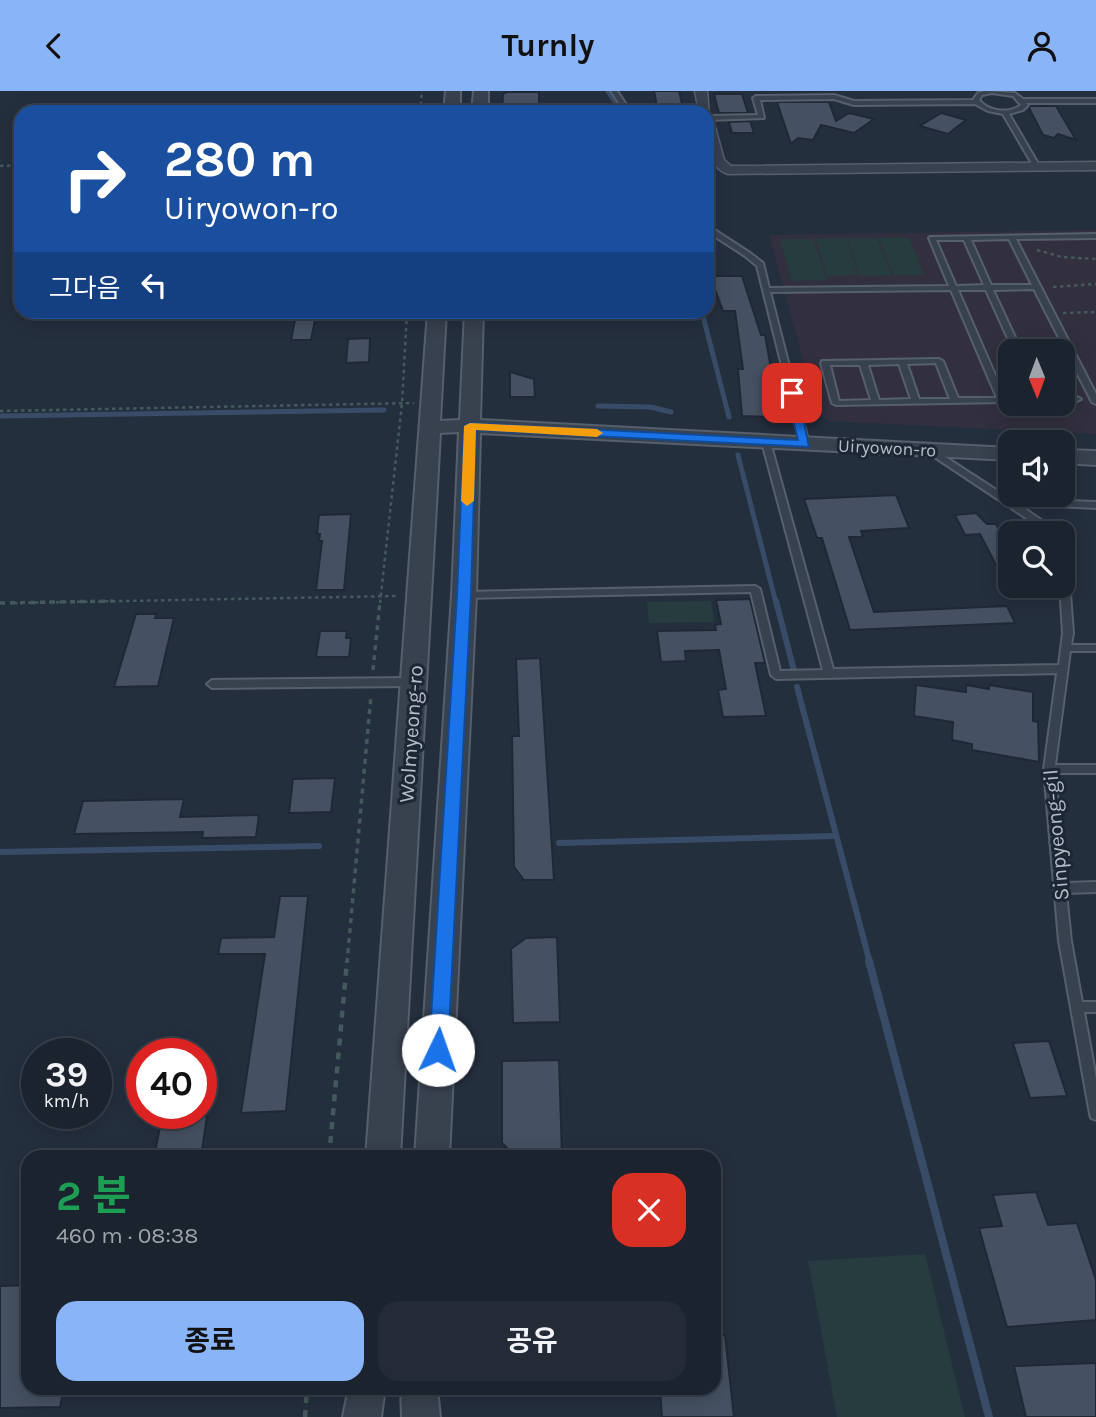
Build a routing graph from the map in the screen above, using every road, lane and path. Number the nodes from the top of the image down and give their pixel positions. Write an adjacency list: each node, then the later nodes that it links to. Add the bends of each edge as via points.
1 (992, 91): 2 (lane); 4 (lane, via 980,94)
2 (1024, 101): 3 (lane); 7 (lane, via 1024,108)
3 (1096, 101)
4 (977, 102): 5 (lane); 7 (lane)
5 (855, 103): 6 (lane); 8 (lane, via 834,97 756,98 762,117)
6 (840, 110)
7 (1005, 112): 11 (lane)
8 (714, 119)
9 (714, 146): 11 (street, via 718,162 728,170)
10 (1096, 166): 11 (street)
11 (1037, 167)
12 (714, 234): 18 (lane, via 747,252)
13 (1096, 236): 15 (lane)
14 (966, 237): 15 (lane); 21 (lane, via 932,238); 22 (lane)
15 (1013, 240): 17 (path, via 1062,257); 20 (lane)
16 (755, 247): 18 (lane)
17 (1096, 259)
18 (760, 265): 23 (lane)
19 (1096, 284): 20 (path)
20 (1037, 287): 22 (lane); 25 (lane)
21 (954, 288): 22 (lane); 23 (lane); 32 (lane)
22 (989, 288): 29 (lane)
23 (768, 290): 43 (lane)
24 (1096, 312): 25 (path)
25 (1050, 313): 37 (lane)
26 (407, 319): 38 (path)
27 (436, 319): 40 (street, Wolmyeong-ro)
28 (474, 319): 41 (street)
29 (1012, 339)
30 (863, 362): 31 (lane); 36 (lane); 36 (lane, via 825,363 836,403)
31 (902, 362): 34 (lane); 35 (lane, via 939,361)
32 (998, 383)
33 (998, 400): 35 (lane)
34 (916, 401): 35 (lane); 36 (lane)
35 (955, 401)
36 (876, 402)
37 (1096, 402)
38 (402, 403): 39 (path); 40 (path); 55 (path)
39 (0, 411)
40 (429, 415): 41 (street, Uiryowon-ro); 53 (street, Wolmyeong-ro)
41 (470, 426): 42 (street, Uiryowon-ro); 54 (street)
42 (766, 442): 43 (street, Uiryowon-ro); 61 (lane)
43 (805, 444): 44 (street, Uiryowon-ro)
44 (930, 450): 45 (street, Uiryowon-ro); 48 (lane)
45 (998, 453)
46 (1075, 457): 47 (street)
47 (1096, 458)
48 (998, 494)
49 (1075, 504): 50 (lane)
50 (1096, 505)
51 (1018, 507): 52 (lane)
52 (1038, 521)
53 (420, 595): 55 (path); 63 (street, Wolmyeong-ro)
54 (464, 595): 61 (lane, via 755,589 776,675); 74 (street)
55 (380, 596): 57 (path); 62 (path)
56 (1066, 598): 58 (lane, Sinpyeong-gil)
57 (0, 603)
58 (1066, 648): 59 (lane); 60 (lane, Sinpyeong-gil)
59 (1096, 648)
60 (1063, 669): 61 (lane); 65 (lane, Sinpyeong-gil)
61 (829, 673)
62 (372, 682): 63 (lane); 64 (lane); 72 (path)
63 (414, 682): 73 (street, Wolmyeong-ro)
64 (212, 684)
65 (1049, 769): 66 (lane); 68 (lane, Sinpyeong-gil)
66 (1096, 769)
67 (1096, 887): 68 (lane)
68 (1060, 888): 69 (lane, Sinpyeong-gil)
69 (1076, 1007): 70 (lane); 71 (lane, Sinpyeong-gil)
70 (1096, 1007)
71 (1096, 1114)
72 (330, 1150)
73 (383, 1150)
74 (432, 1150)
75 (307, 1395): 78 (path)
76 (367, 1395): 79 (street)
77 (419, 1395): 80 (street)
78 (305, 1417)
79 (363, 1417)
80 (419, 1417)

